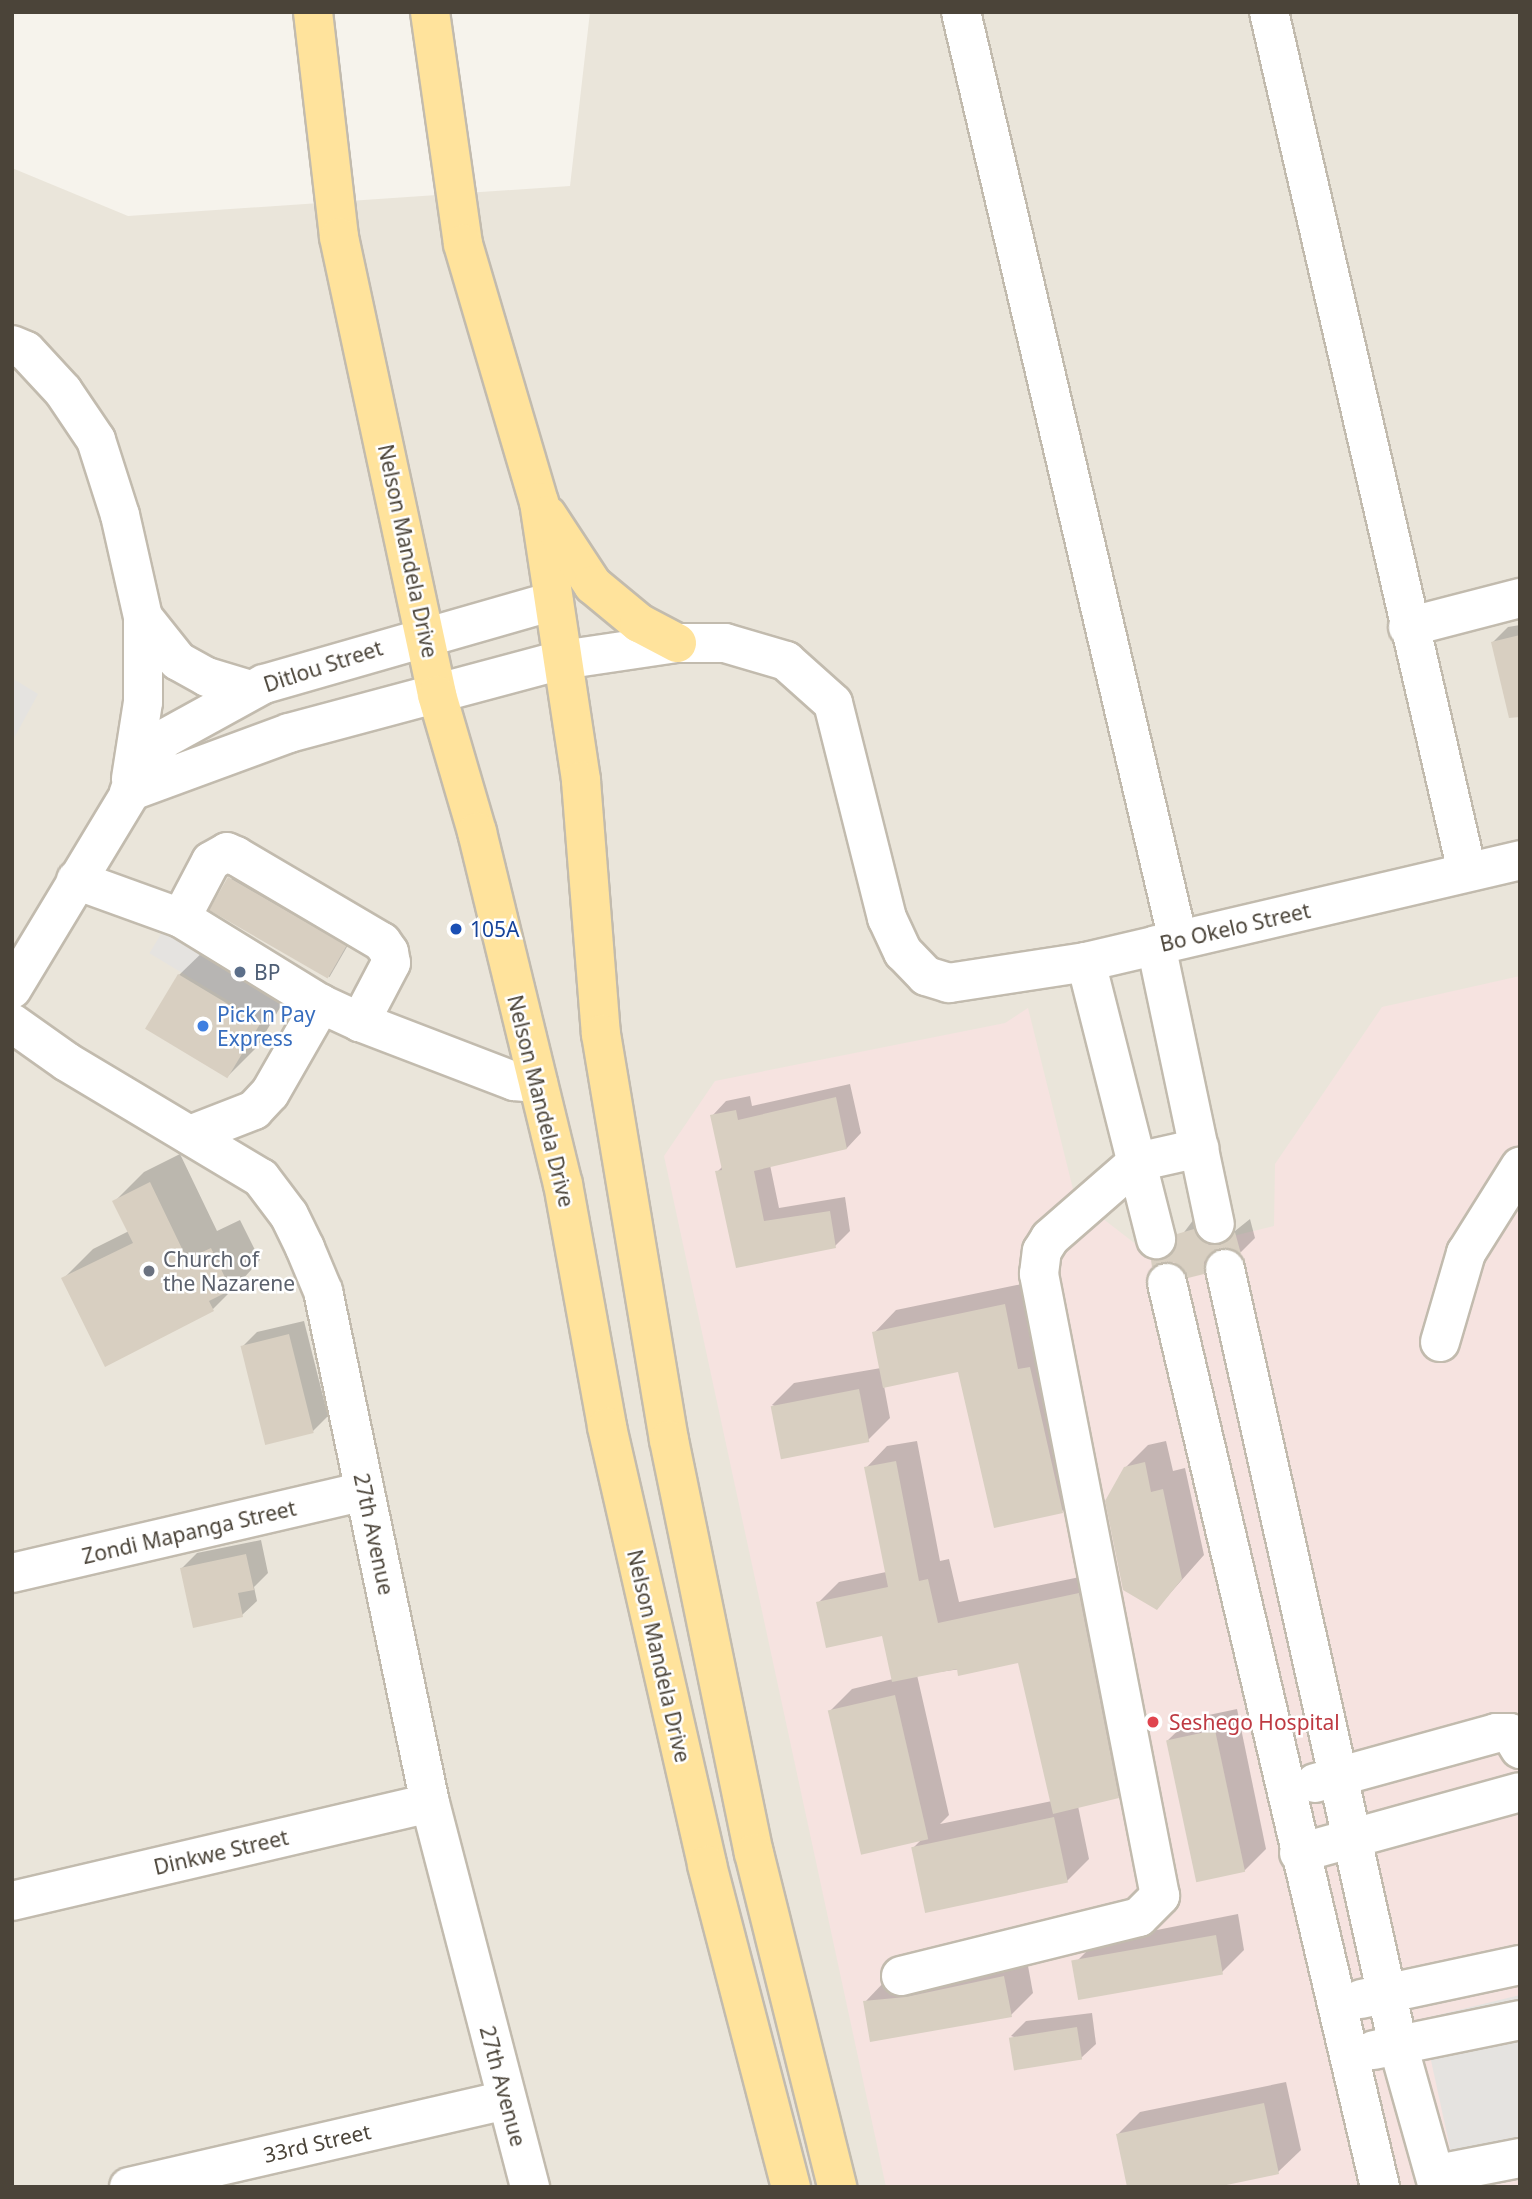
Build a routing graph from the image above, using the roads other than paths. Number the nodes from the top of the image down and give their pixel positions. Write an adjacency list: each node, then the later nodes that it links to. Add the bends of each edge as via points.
1 (313, 12): 11 (main road, Nelson Mandela Drive, via 339,237)
2 (430, 12): 6 (main road, via 463,244)
3 (961, 12): 21 (street)
4 (1269, 12): 10 (street)
5 (12, 345): 9 (street, via 26,351 63,391 96,440 120,516)
6 (539, 502): 8 (main road); 12 (main road, via 593,585 639,623)
7 (1520, 598): 10 (street)
8 (554, 601): 11 (street, Ditlou Street); 13 (main road)
9 (143, 617): 14 (street, via 178,660 207,677); 16 (street, via 143,702)
10 (1408, 627): 18 (street)
11 (428, 635): 14 (street, Ditlou Street); 15 (main road, Nelson Mandela Drive)
12 (677, 643): 13 (street); 22 (street, Bo Okelo Street, via 726,643 786,661 833,703 887,918 903,952 926,976 949,983)
13 (562, 660): 15 (street); 60 (main road, via 593,897 601,1034 668,1440 754,1853)
14 (250, 690): 16 (street, Ditlou Street, via 162,740)
15 (438, 695): 16 (street, via 289,733); 27 (main road, Nelson Mandela Drive, via 477,832)
16 (129, 792): 19 (street, Ditlou Street)
17 (1520, 860): 18 (street, Bo Okelo Street)
18 (1467, 872): 21 (street, Bo Okelo Street)
19 (76, 880): 20 (street); 23 (street, Ditlou Street)
20 (181, 918): 24 (street); 25 (street, via 211,861 227,852 236,856 382,942 391,963)
21 (1167, 943): 22 (street, Bo Okelo Street); 29 (street)
22 (1086, 962): 30 (street)
23 (12, 989)
24 (321, 1004): 25 (street); 28 (street, via 270,1094 254,1110)
25 (360, 1022): 27 (street, via 514,1081)
26 (12, 1023): 28 (street, 27th Avenue, via 67,1062)
27 (538, 1083): 59 (main road, Nelson Mandela Drive, via 563,1184 607,1427 701,1838)
28 (190, 1135): 37 (street, 27th Avenue, via 261,1178 289,1215 323,1291)
29 (1199, 1148): 30 (street); 32 (street)
30 (1137, 1161): 33 (street); 48 (street, via 1050,1238 1042,1251 1039,1274 1160,1896 1139,1917)
31 (1520, 1167): 36 (street, via 1466,1253)
32 (1215, 1224)
33 (1156, 1239)
34 (1225, 1269): 40 (street)
35 (1167, 1283): 41 (street)
36 (1440, 1342)
37 (365, 1491): 38 (street, Zondi Mapanga Street); 43 (street, 27th Avenue)
38 (12, 1573)
39 (1520, 1749): 40 (street, via 1510,1733 1496,1733)
40 (1338, 1777): 41 (street); 44 (street)
41 (1285, 1791): 45 (street)
42 (1520, 1792): 44 (street)
43 (430, 1803): 46 (street, Dinkwe Street); 54 (street, 27th Avenue)
44 (1352, 1839): 45 (street); 49 (street)
45 (1299, 1853): 50 (street)
46 (12, 1901)
47 (1520, 1965): 49 (street)
48 (901, 1976)
49 (1387, 1993): 50 (street); 52 (street)
50 (1335, 2005): 53 (street)
51 (1520, 2020): 52 (street)
52 (1398, 2045): 53 (street); 56 (street)
53 (1346, 2055): 61 (street)
54 (506, 2100): 57 (street, 33rd Street); 58 (street, 27th Avenue)
55 (1520, 2158): 56 (street)
56 (1438, 2180)
57 (129, 2187)
58 (530, 2187)
59 (791, 2187)
60 (837, 2187)
61 (1380, 2187)

